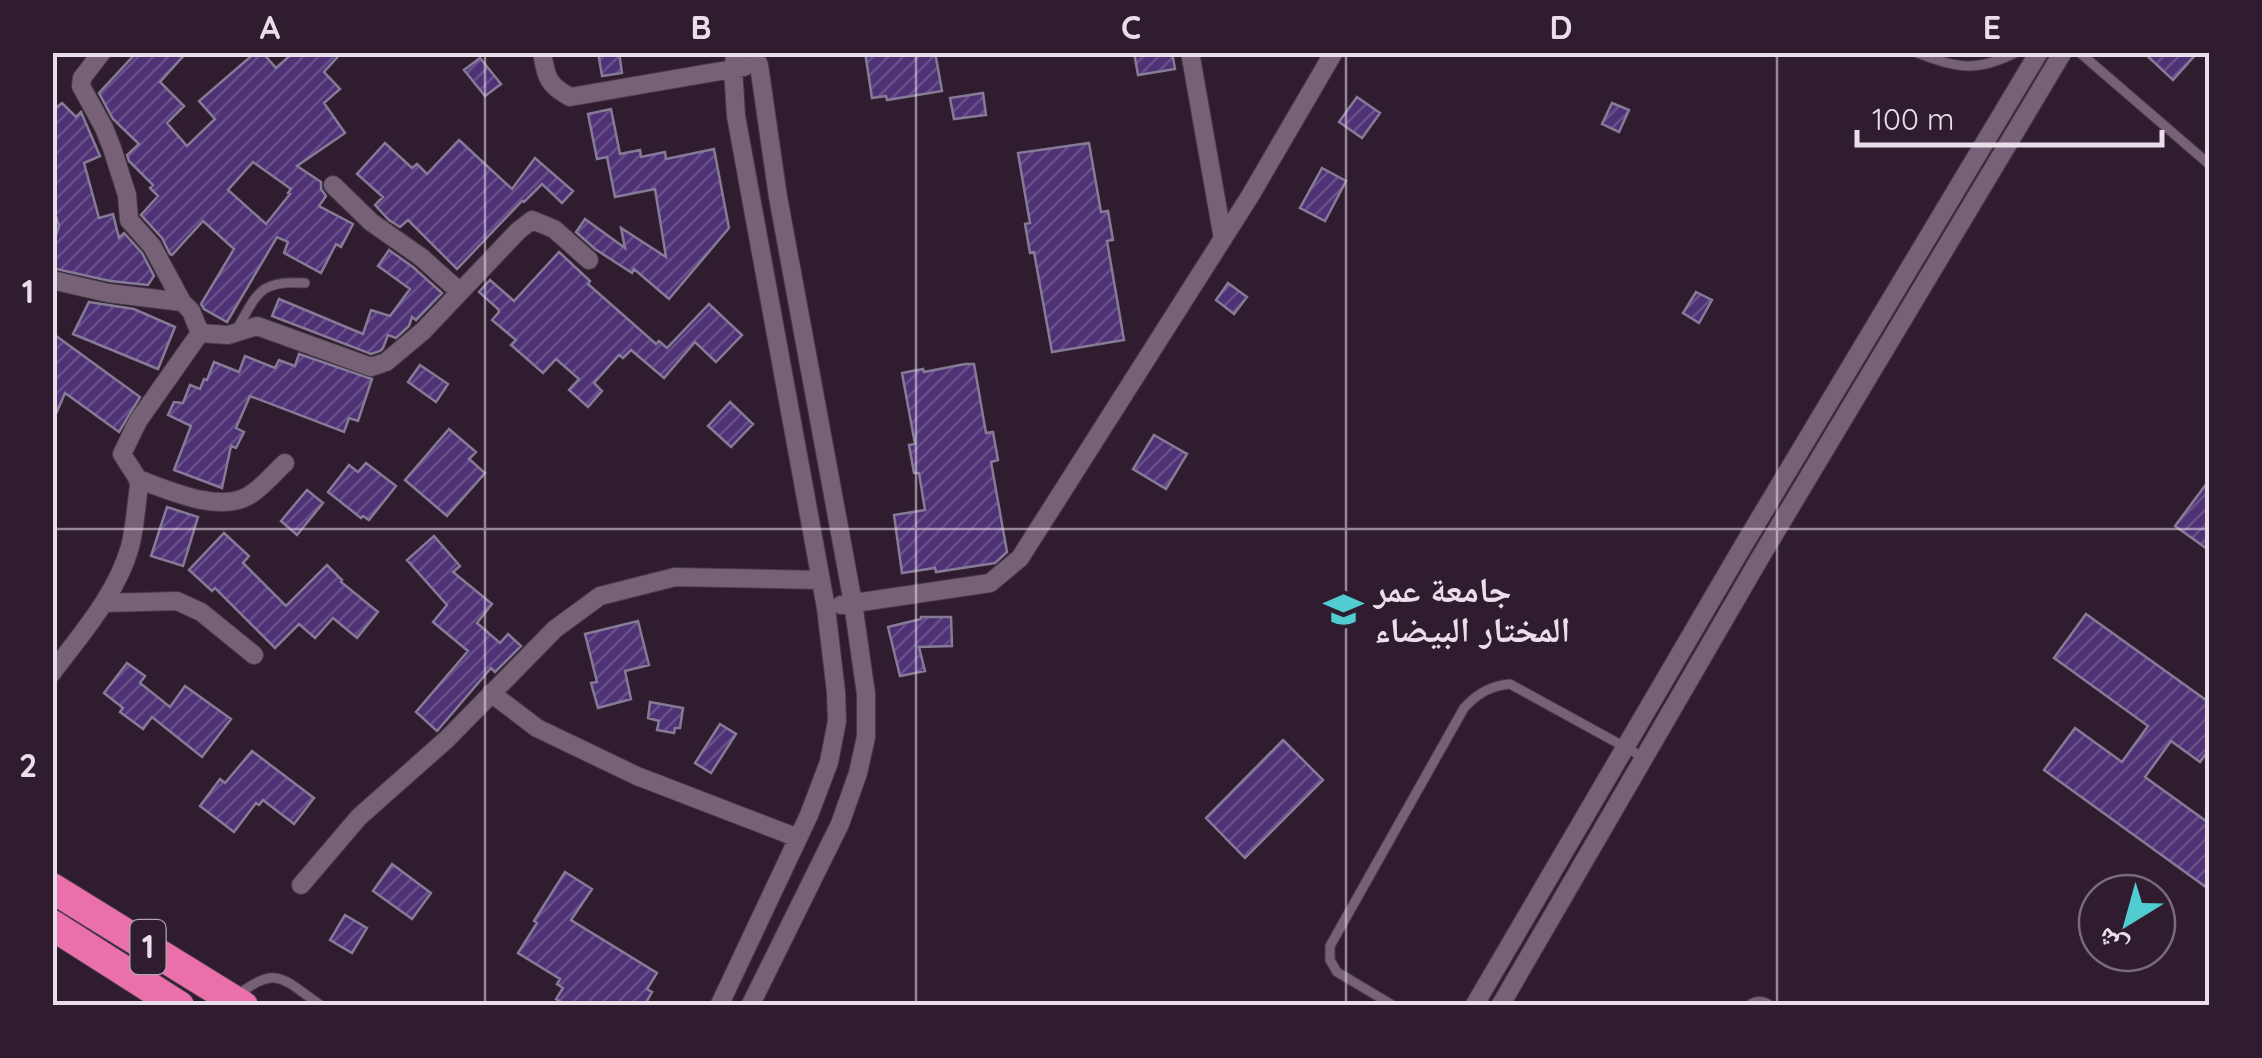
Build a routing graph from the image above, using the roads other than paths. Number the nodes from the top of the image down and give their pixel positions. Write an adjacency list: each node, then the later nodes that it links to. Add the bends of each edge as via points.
1 (102, 52): 19 (street, via 81,86 108,138 128,220 152,246)
2 (542, 52): 11 (street, via 550,84 570,97)
3 (1190, 52): 14 (street)
4 (1334, 52): 14 (street)
5 (1915, 52): 6 (lane, via 1970,68)
6 (2018, 52)
7 (2039, 52): 31 (street, via 1742,546)
8 (2063, 52): 31 (street, via 1760,558)
9 (2079, 52): 12 (lane)
10 (756, 59): 11 (street); 26 (street)
11 (735, 60): 24 (street, via 736,116)
12 (2210, 164)
13 (333, 185): 18 (street)
14 (1223, 238): 26 (street, via 1009,570 990,584)
15 (589, 260): 18 (street, via 554,228 532,220)
16 (52, 280): 19 (street)
17 (306, 283): 21 (lane, via 270,285)
18 (460, 292): 21 (street, via 423,332 372,367 257,326)
19 (182, 302): 20 (street)
20 (200, 333): 21 (street); 23 (street, via 122,454)
21 (235, 333)
22 (285, 463): 23 (street, via 250,496 230,504)
23 (138, 480): 25 (street, via 132,542)
24 (821, 580): 27 (street); 30 (street, via 675,577 600,596 555,629)
25 (104, 603): 28 (street, via 177,601); 29 (street)
26 (852, 603): 27 (street); 40 (street, via 866,694 858,772 840,824)
27 (826, 608): 32 (street, via 837,721 829,762)
28 (254, 655)
29 (52, 672)
30 (491, 694): 32 (street, via 538,728 637,776); 33 (street, via 359,817)
31 (1635, 752): 41 (lane, via 1510,684 1476,694 1330,946 1338,972); 42 (street); 43 (street)
32 (798, 838): 39 (street)
33 (301, 885)
34 (52, 888): 36 (highway, 1)
35 (52, 925): 37 (highway, 1)
36 (238, 1002): 38 (lane, via 257,980 277,977)
37 (179, 1006)
38 (322, 1006)
39 (719, 1006)
40 (750, 1006)
41 (1394, 1006)
42 (1474, 1006)
43 (1500, 1006)
44 (1748, 1006): 45 (lane)
45 (1771, 1006)

